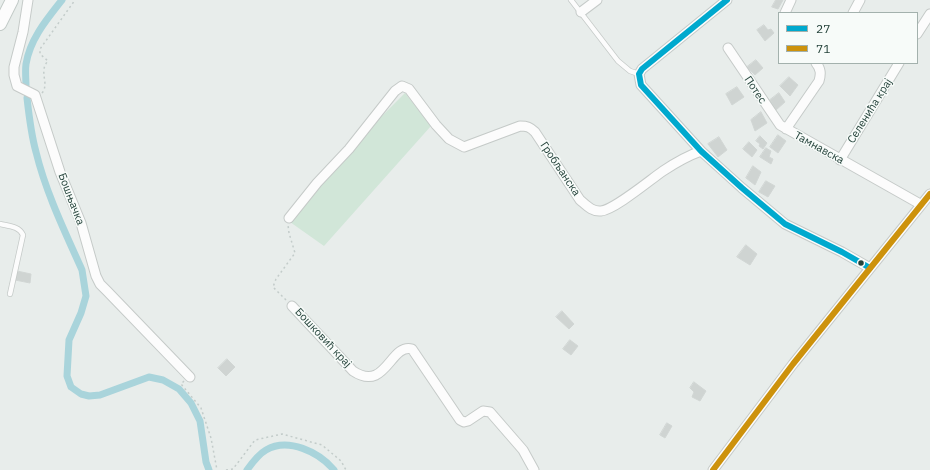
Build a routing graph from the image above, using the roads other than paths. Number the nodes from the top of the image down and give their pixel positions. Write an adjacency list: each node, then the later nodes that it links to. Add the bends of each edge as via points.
1 (12, 0): 12 (main road)
2 (28, 0): 28 (street, Бошњачка, via 14,75 17,86 35,95 80,223 93,269 100,284)
3 (571, 0): 8 (lane)
4 (597, 0): 8 (street)
5 (727, 0): 17 (street)
6 (791, 0): 9 (street)
7 (860, 0): 10 (street)
8 (581, 12): 17 (lane, via 618,61 630,71)
9 (785, 12)
10 (854, 12)
11 (930, 14): 13 (street)
12 (0, 24)
13 (918, 32)
14 (728, 48): 18 (street, Потес, via 780,126)
15 (898, 64): 20 (street, Селенића крај)
16 (820, 65): 18 (street, Тамнавска, via 819,82)
17 (639, 74): 19 (street, via 641,85)
18 (786, 129): 20 (street, Тамнавска)
19 (701, 151): 23 (street, Гробљанска, via 677,162 619,202 603,211 595,211 580,200 531,128 520,126 464,147 449,139 436,126 409,89 402,86 395,91); 25 (street, via 785,224)
20 (840, 160): 22 (street, Тамнавска)
21 (930, 194): 22 (street)
22 (920, 204): 25 (street)
23 (289, 218)
24 (0, 224): 26 (lane, via 17,228 23,235)
25 (870, 268): 30 (street)
26 (10, 294)
27 (292, 306): 29 (street, Бошковић крај, via 359,374 374,376 401,351 412,349 460,420 468,421 483,411 490,412 523,450)
28 (190, 377)
29 (534, 470)
30 (713, 470)

